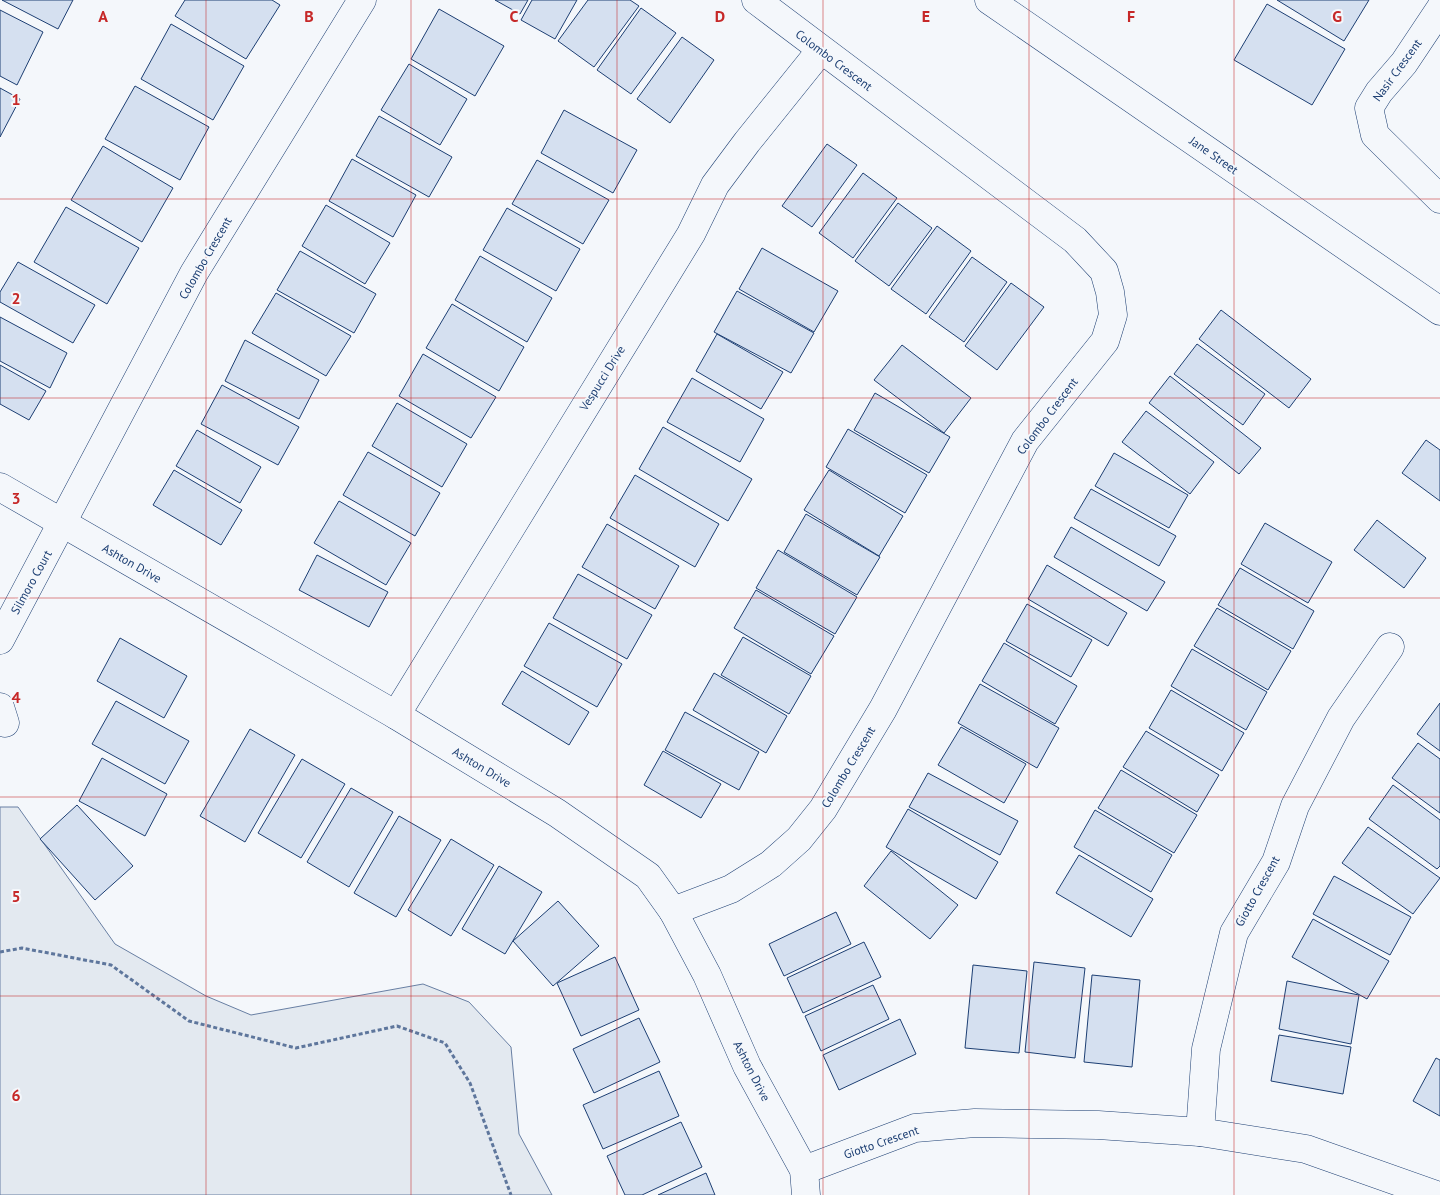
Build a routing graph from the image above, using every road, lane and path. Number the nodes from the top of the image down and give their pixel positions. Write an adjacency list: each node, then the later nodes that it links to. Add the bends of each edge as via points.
1 (362, 0): 9 (street, Colombo Crescent, via 194,273)
2 (756, 0): 5 (street, Colombo Crescent)
3 (989, 0): 7 (street, Jane Street)
4 (1440, 9): 6 (street, Nasir Crescent, via 1369,108 1375,134)
5 (821, 50): 12 (street, Vespucci Drive, via 715,185 691,234); 13 (street, Colombo Crescent, via 1075,240 1104,271 1113,315 1105,341 1025,441 883,709 823,809 799,839 771,864 731,889)
6 (1440, 199)
7 (1440, 311)
8 (0, 487): 9 (street, Ashton Drive)
9 (63, 524): 10 (street, Silmoro Court); 12 (street, Ashton Drive)
10 (0, 640)
11 (1390, 647): 15 (street, Giotto Crescent, via 1341,718 1295,806 1276,862 1234,933 1206,1049)
12 (396, 715): 13 (street, Ashton Drive, via 557,813 648,876)
13 (673, 911): 16 (street, Ashton Drive, via 707,975)
14 (0, 952): 17 (path, via 22,948 111,965 190,1021 296,1048 397,1026 445,1043 470,1083)
15 (1200, 1132): 16 (street, Giotto Crescent, via 1079,1124 975,1123 915,1128); 18 (street, Giotto Crescent, via 1306,1148)
16 (805, 1182)
17 (512, 1195)
18 (1436, 1195)

